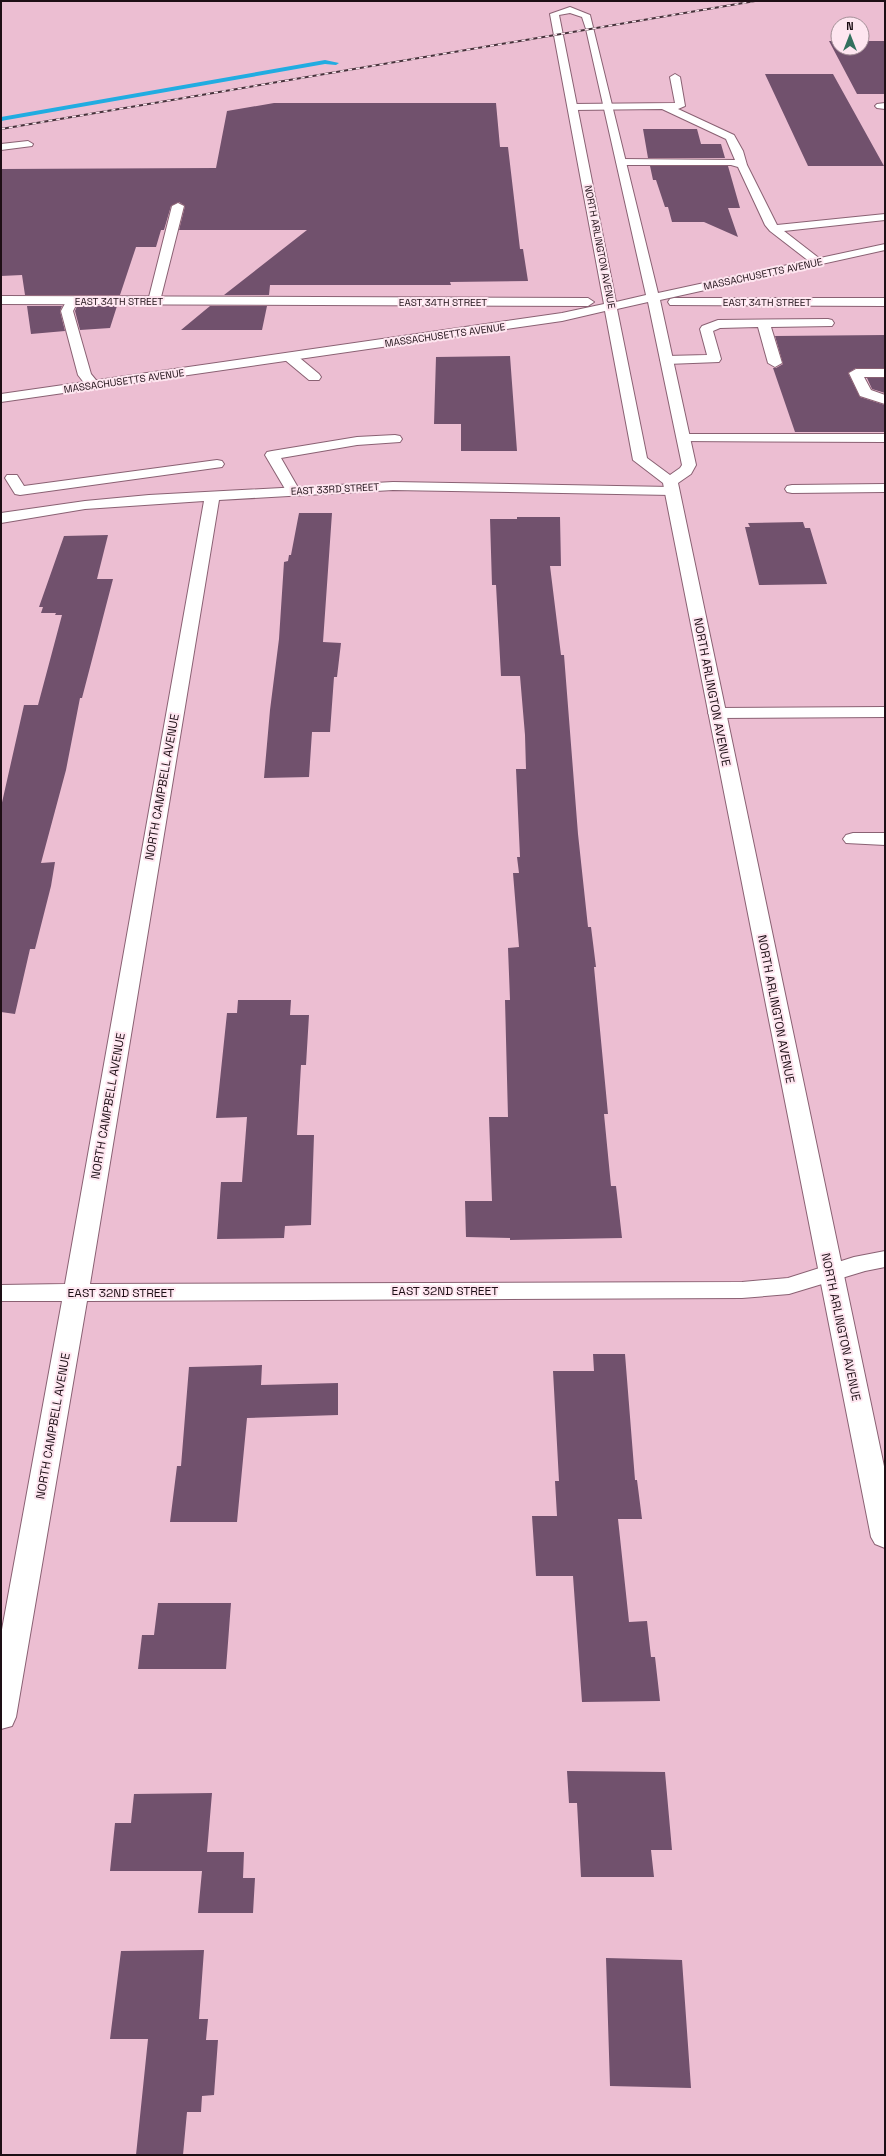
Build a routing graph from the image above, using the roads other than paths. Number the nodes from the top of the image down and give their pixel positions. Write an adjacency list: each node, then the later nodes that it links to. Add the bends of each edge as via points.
1 (568, 6): 3 (main road, NORTH ARLINGTON AVENUE, via 586,15); 5 (main road, NORTH ARLINGTON AVENUE, via 554,14)
2 (675, 77): 4 (main road, via 680,106)
3 (608, 106): 4 (main road); 5 (main road); 8 (main road, NORTH ARLINGTON AVENUE)
4 (663, 106): 9 (main road, via 730,137)
5 (573, 107): 22 (main road, NORTH ARLINGTON AVENUE)
6 (28, 144): 7 (main road)
7 (1, 147)
8 (621, 162): 9 (main road, via 730,162); 16 (main road, NORTH ARLINGTON AVENUE)
9 (742, 165): 12 (main road)
10 (178, 206): 18 (main road)
11 (885, 218): 12 (main road)
12 (774, 229): 14 (main road)
13 (885, 247): 14 (main road, MASSACHUSETTS AVENUE)
14 (818, 262): 16 (main road, MASSACHUSETTS AVENUE)
15 (1, 300): 17 (main road, EAST 34TH STREET)
16 (653, 300): 20 (main road, EAST 34TH STREET); 21 (main road, EAST 34TH STREET); 27 (main road, NORTH ARLINGTON AVENUE)
17 (72, 301): 18 (main road, EAST 34TH STREET); 31 (main road, via 67,311 85,375)
18 (154, 301): 19 (main road, EAST 34TH STREET)
19 (430, 302): 22 (main road, EAST 34TH STREET); 25 (main road, via 455,316)
20 (631, 302): 22 (main road, MASSACHUSETTS AVENUE)
21 (885, 302)
22 (611, 304): 25 (main road, MASSACHUSETTS AVENUE, via 562,317); 39 (main road, NORTH ARLINGTON AVENUE, via 640,460)
23 (828, 322): 24 (main road)
24 (763, 323): 27 (main road, via 718,324 706,329 714,358); 28 (main road)
25 (449, 335): 26 (main road, MASSACHUSETTS AVENUE)
26 (290, 357): 30 (main road); 31 (main road, MASSACHUSETTS AVENUE)
27 (666, 360): 34 (main road, NORTH ARLINGTON AVENUE)
28 (775, 362)
29 (885, 373): 33 (main road, via 856,373 864,393)
30 (314, 377)
31 (93, 385): 32 (main road, MASSACHUSETTS AVENUE)
32 (1, 398)
33 (885, 400)
34 (684, 438): 35 (main road); 39 (main road, NORTH ARLINGTON AVENUE, via 689,468)
35 (885, 438)
36 (395, 439): 42 (main road, via 357,441 272,455)
37 (217, 464): 38 (main road, via 14,492)
38 (12, 478)
39 (670, 486): 42 (main road, EAST 33RD STREET, via 421,485); 46 (main road, NORTH ARLINGTON AVENUE)
40 (885, 488): 41 (main road)
41 (792, 489)
42 (293, 491): 43 (main road, EAST 33RD STREET)
43 (212, 496): 44 (main road, EAST 33RD STREET, via 112,502); 52 (main road, NORTH CAMPBELL AVENUE)
44 (1, 518)
45 (885, 712): 46 (main road)
46 (717, 713): 50 (main road, NORTH ARLINGTON AVENUE)
47 (853, 839): 48 (main road)
48 (885, 840)
49 (885, 1260): 50 (main road, EAST 32ND STREET, via 863,1263)
50 (830, 1274): 52 (main road, EAST 32ND STREET, via 788,1286 742,1290); 53 (main road, NORTH ARLINGTON AVENUE)
51 (1, 1293): 52 (main road, EAST 32ND STREET)
52 (76, 1293): 54 (main road, NORTH CAMPBELL AVENUE)
53 (885, 1536)
54 (1, 1716)

